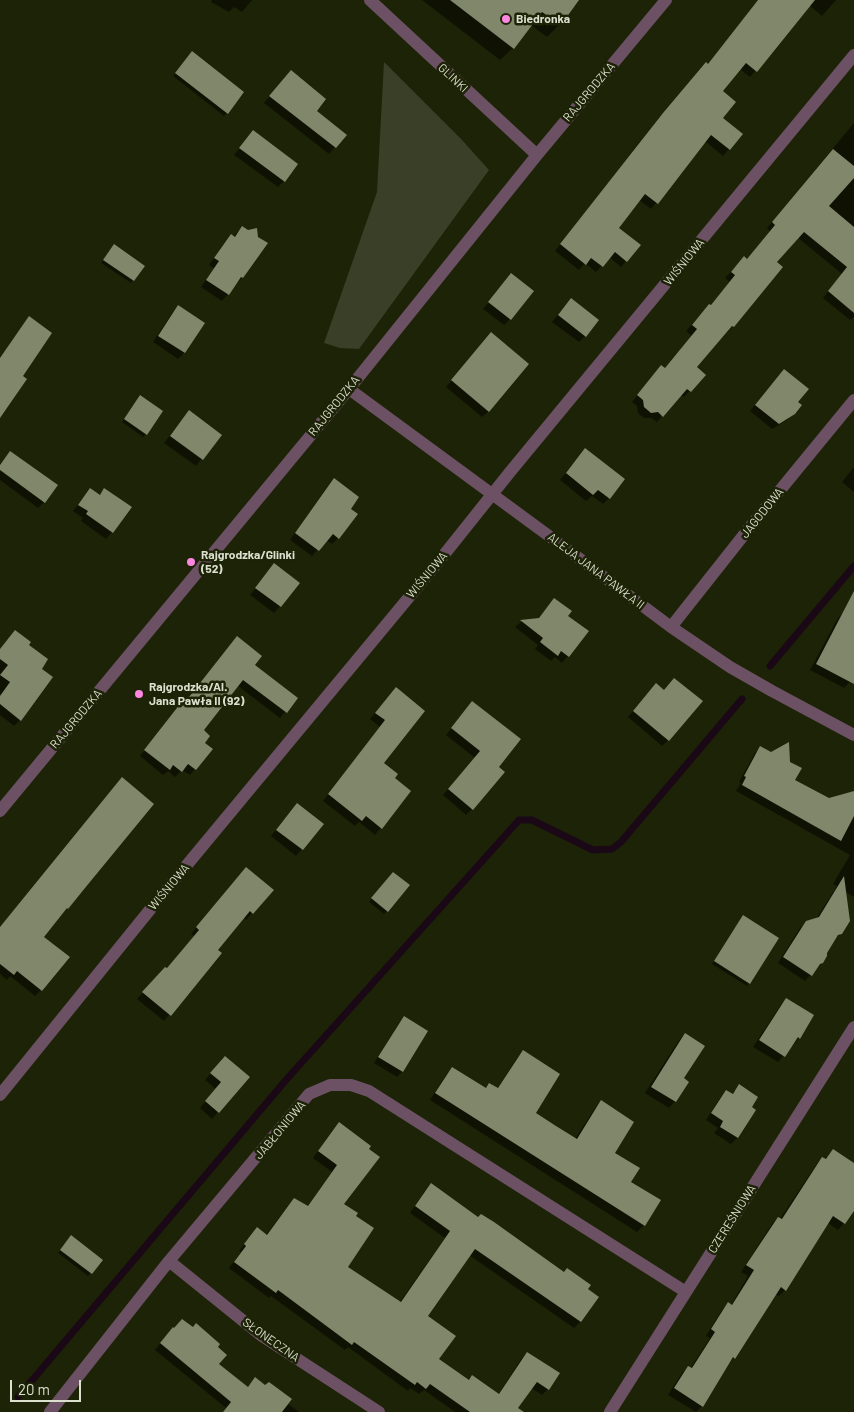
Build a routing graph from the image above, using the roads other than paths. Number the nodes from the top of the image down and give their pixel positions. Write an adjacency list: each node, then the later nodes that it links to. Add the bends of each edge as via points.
1 (370, 0): 4 (street, GLINKI)
2 (666, 0): 4 (street, RAJGRODZKA)
3 (854, 55): 7 (street, WIŚNIOWA)
4 (537, 155): 5 (street, RAJGRODZKA)
5 (349, 390): 7 (street, ALEJA JANA PAWŁA II); 10 (street, RAJGRODZKA)
6 (854, 400): 8 (street, JAGODOWA)
7 (492, 495): 8 (street, ALEJA JANA PAWŁA II); 12 (street, WIŚNIOWA)
8 (671, 627): 9 (street, ALEJA JANA PAWŁA II, via 730,667)
9 (854, 735)
10 (0, 811)
11 (854, 1027): 14 (street, CZEREŚNIOWA)
12 (0, 1095)
13 (169, 1261): 14 (street, JABŁONIOWA, via 310,1094 330,1085 351,1085 369,1091); 15 (street, JABŁONIOWA); 16 (street, SŁONECZNA, via 262,1336)
14 (686, 1292): 17 (street, CZEREŚNIOWA)
15 (50, 1412)
16 (379, 1412)
17 (610, 1412)

